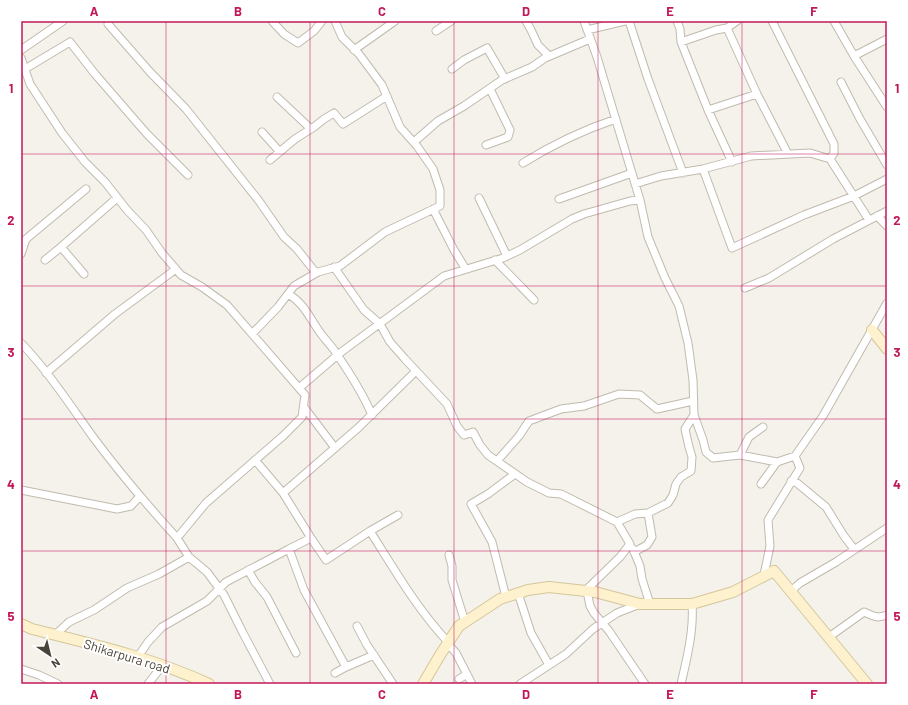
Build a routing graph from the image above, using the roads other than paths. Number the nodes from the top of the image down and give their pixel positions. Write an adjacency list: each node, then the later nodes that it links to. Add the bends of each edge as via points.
1 (63, 21): 22 (street)
2 (272, 21): 3 (street, via 284,34 298,43)
3 (322, 21)
4 (335, 21): 23 (street, via 342,37)
5 (394, 21): 23 (street)
6 (451, 21): 18 (street)
7 (526, 21): 24 (street, via 538,45)
8 (584, 21): 17 (street)
9 (626, 21): 17 (street)
10 (629, 21): 51 (street)
11 (677, 21): 21 (street)
12 (737, 21): 16 (street)
13 (772, 21): 44 (street, via 834,144 834,153)
14 (834, 21): 25 (street)
15 (108, 24): 75 (street, via 186,109 259,201 284,237)
16 (727, 28): 21 (street); 32 (street)
17 (587, 30): 19 (street)
18 (436, 31)
19 (590, 38): 24 (street); 37 (street)
20 (887, 39): 25 (street)
21 (681, 42): 36 (street)
22 (21, 50)
23 (354, 50): 33 (street, via 382,85)
24 (549, 56): 29 (street)
25 (854, 56): 35 (street)
26 (21, 58): 27 (street)
27 (25, 69): 52 (street, via 70,42 147,134); 57 (street, via 30,84 62,133)
28 (452, 69): 29 (street, via 487,48)
29 (505, 79): 31 (street)
30 (841, 82): 48 (street)
31 (490, 89): 40 (street, via 438,121); 41 (street, via 510,130 508,137)
32 (757, 94): 36 (street); 43 (street)
33 (387, 96): 38 (street, via 344,124 334,113); 40 (street, via 400,127)
34 (277, 97): 38 (street)
35 (887, 107)
36 (708, 110): 46 (street)
37 (616, 120): 47 (street, via 554,145); 50 (street)
38 (311, 129): 42 (street)
39 (262, 132): 42 (street)
40 (414, 142): 61 (street, via 433,169 440,190 440,206)
41 (486, 145)
42 (280, 152): 45 (street)
43 (788, 154): 44 (street, via 810,153); 46 (street, via 751,156)
44 (830, 158): 56 (street)
45 (270, 160)
46 (732, 162): 49 (street)
47 (523, 163)
48 (887, 165)
49 (703, 170): 51 (street); 56 (street, via 732,248 804,215)
50 (632, 173): 54 (street); 59 (street)
51 (683, 173): 54 (street)
52 (188, 175)
53 (887, 179): 56 (street)
54 (635, 184): 60 (street)
55 (86, 189): 67 (street, via 26,239)
56 (854, 196): 64 (street)
57 (117, 198): 66 (street); 73 (street, via 146,230)
58 (479, 198): 68 (street)
59 (560, 199)
60 (640, 200): 68 (street, via 572,219); 89 (street, via 648,237 679,306 688,343)
61 (433, 209): 71 (street, via 385,232 340,266); 72 (street)
62 (887, 211): 63 (street)
63 (878, 216): 64 (street); 65 (street)
64 (869, 220): 76 (street, via 769,278)
65 (887, 226)
66 (61, 246): 69 (street); 74 (street)
67 (21, 254)
68 (507, 256): 70 (street)
69 (45, 260)
70 (495, 260): 72 (street); 78 (street)
71 (334, 267): 75 (street); 80 (street, via 364,310)
72 (465, 268): 80 (street, via 444,276)
73 (176, 270): 82 (street, via 227,305); 87 (street, via 115,314)
74 (84, 274)
75 (316, 274): 77 (street, via 294,286)
76 (745, 288)
77 (288, 294): 82 (street); 85 (street, via 309,314)
78 (534, 300)
79 (887, 303): 81 (street)
80 (380, 324): 85 (street); 86 (street, via 390,342)
81 (872, 330): 84 (street); 96 (street, via 823,416)
82 (252, 334): 88 (street)
83 (22, 345): 87 (street)
84 (887, 349)
85 (338, 355): 88 (street); 91 (street)
86 (416, 371): 91 (street); 98 (street, via 447,404 464,435 473,432 488,455)
87 (46, 373): 105 (street)
88 (299, 388): 90 (street, via 305,395)
89 (693, 401): 92 (street); 98 (street, via 657,409 640,395 619,394 584,406 561,409 529,421)
90 (304, 406): 94 (street); 97 (street, via 302,417)
91 (372, 415): 94 (street)
92 (694, 415): 95 (street, via 706,452 713,458); 106 (street, via 685,429 692,457 691,471 676,484 668,503)
93 (764, 427): 95 (street, via 749,437)
94 (335, 448): 104 (street)
95 (740, 455): 99 (street)
96 (795, 456): 99 (street); 101 (street, via 800,468)
97 (255, 460): 104 (street); 111 (street, via 206,502)
98 (497, 461): 100 (street)
99 (777, 462): 102 (street)
100 (516, 474): 108 (street, via 549,493 560,494); 125 (street, via 471,504 492,542)
101 (792, 481): 115 (street, via 826,507); 120 (street, via 768,520 770,546)
102 (761, 484)
103 (21, 490): 105 (street, via 117,509 131,506)
104 (284, 494): 112 (street)
105 (140, 496): 111 (street)
106 (648, 513): 108 (street, via 635,514); 116 (street, via 652,536 647,544)
107 (398, 515): 110 (street)
108 (617, 522): 113 (street)
109 (887, 528): 115 (street)
110 (370, 531): 112 (street, via 326,560); 135 (street, via 412,596)
111 (177, 538): 118 (street)
112 (311, 538): 114 (street)
113 (630, 544): 116 (street); 122 (street)
114 (289, 549): 119 (street); 141 (street, via 304,590)
115 (854, 549): 123 (street)
116 (634, 552): 126 (street, via 640,566)
117 (449, 555): 129 (street, via 452,580)
118 (189, 557): 121 (street, via 207,572); 133 (street, via 127,588 94,610 69,622)
119 (248, 570): 121 (street, via 226,582); 136 (street, via 267,597)
120 (764, 575): 123 (street, via 774,571); 127 (street, via 733,592)
121 (220, 589): 138 (street, via 207,601 162,627); 150 (street)
122 (586, 591): 124 (street, via 549,587); 126 (street); 130 (street, via 590,606)
123 (791, 591): 134 (street)
124 (518, 593): 125 (street); 139 (street, via 531,633)
125 (506, 597): 129 (street)
126 (645, 604): 127 (street); 130 (street, via 616,613)
127 (692, 604): 155 (street, via 692,628)
128 (887, 615): 134 (street, via 880,618 864,612)
129 (465, 622): 135 (street)
130 (603, 622): 139 (street); 146 (street)
131 (21, 624): 133 (street, Shikarpura road)
132 (357, 626): 137 (street)
133 (55, 635): 138 (street, Shikarpura road)
134 (829, 637): 156 (street)
135 (448, 642): 144 (street); 152 (street)
136 (296, 653)
137 (374, 655): 141 (street); 151 (street)
138 (137, 658): 140 (street, Shikarpura road)
139 (549, 665): 154 (street)
140 (162, 666): 148 (street); 149 (street, Shikarpura road)
141 (346, 667): 143 (street)
142 (21, 669): 147 (street)
143 (335, 673)
144 (467, 674): 145 (street); 153 (street)
145 (459, 679)
146 (641, 682)
147 (58, 684)
148 (148, 684)
149 (209, 684)
150 (270, 684)
151 (393, 684)
152 (423, 684)
153 (472, 684)
154 (520, 684)
155 (681, 684)
156 (867, 684)

